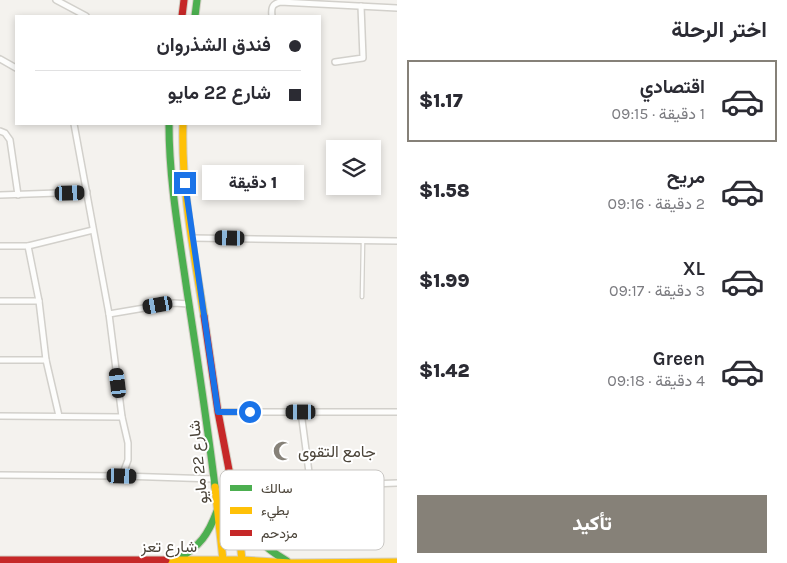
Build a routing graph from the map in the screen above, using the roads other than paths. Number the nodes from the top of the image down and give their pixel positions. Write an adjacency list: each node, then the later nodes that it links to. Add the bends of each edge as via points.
1 (56, 0): 7 (street)
2 (184, 0): 5 (main road)
3 (198, 0): 10 (main road)
4 (361, 6): 6 (street); 11 (street, via 280,2 271,8); 13 (street, via 362,58)
5 (183, 8): 8 (main road); 9 (main road)
6 (397, 8)
7 (84, 15)
8 (177, 15)
9 (182, 15)
10 (195, 15)
11 (272, 15)
12 (1, 60): 14 (street)
13 (335, 62)
14 (15, 67)
15 (74, 125): 19 (street)
16 (169, 125): 32 (main road, شارع 22 مايو, via 173,198)
17 (183, 125): 23 (main road, شارع 22 مايو, via 182,154)
18 (0, 131): 21 (street, via 10,140)
19 (87, 192): 21 (street); 22 (street)
20 (0, 195): 21 (street)
21 (18, 195)
22 (93, 230): 27 (street); 33 (street)
23 (192, 238): 24 (street); 31 (main road, شارع 22 مايو)
24 (363, 241): 25 (street); 28 (lane)
25 (397, 241)
26 (0, 246): 27 (street)
27 (28, 246): 30 (street)
28 (362, 297)
29 (0, 301): 30 (street)
30 (39, 301): 35 (street)
31 (202, 302): 32 (main road); 36 (main road, شارع 22 مايو)
32 (188, 304): 33 (street, via 174,303); 39 (main road, شارع 22 مايو)
33 (109, 314): 42 (street)
34 (0, 360): 35 (street)
35 (46, 360): 41 (street)
36 (218, 412): 37 (street); 39 (main road); 43 (main road, شارع 22 مايو)
37 (301, 412): 38 (street); 44 (street)
38 (397, 412)
39 (206, 413): 47 (main road, شارع 22 مايو)
40 (0, 416): 41 (street)
41 (59, 416): 42 (street)
42 (122, 417): 46 (street, via 128,443 128,460)
43 (229, 470)
44 (309, 470)
45 (0, 475): 46 (street)
46 (122, 476): 47 (street)
47 (214, 479): 50 (main road, شارع 22 مايو)
48 (384, 483): 49 (street)
49 (397, 483)
50 (217, 511): 51 (main road, شارع 22 مايو); 55 (main road, via 201,545)
51 (220, 536)
52 (222, 550): 57 (main road, شارع 22 مايو)
53 (241, 550): 58 (main road, شارع 22 مايو)
54 (269, 550): 60 (main road)
55 (178, 559): 56 (main road, شارع تعز); 57 (main road, شارع تعز)
56 (0, 560)
57 (223, 560): 58 (main road, شارع تعز)
58 (242, 560): 60 (main road, شارع تعز)
59 (397, 562): 60 (main road, شارع تعز)
60 (291, 563)

